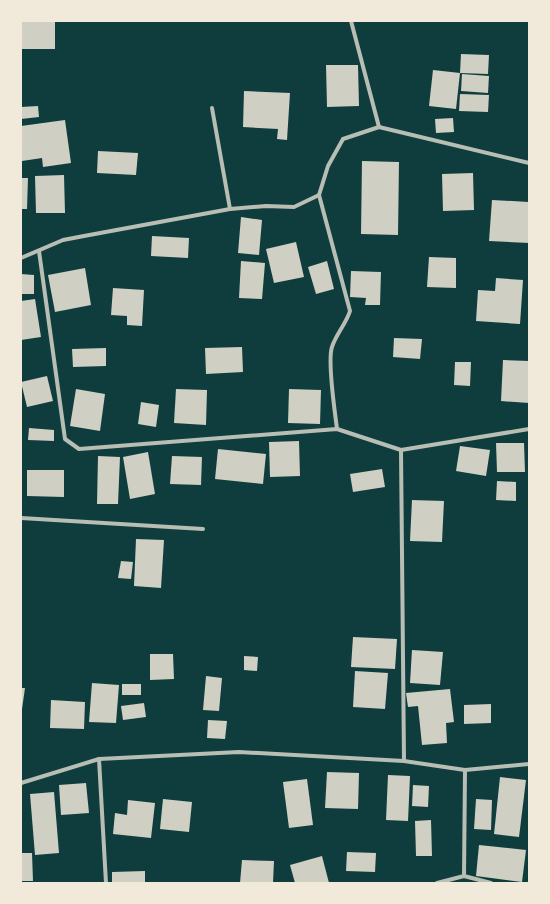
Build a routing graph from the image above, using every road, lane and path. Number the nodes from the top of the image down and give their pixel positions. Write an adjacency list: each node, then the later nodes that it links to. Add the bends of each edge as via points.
1 (351, 21): 3 (street)
2 (212, 108): 6 (street)
3 (379, 127): 4 (street); 5 (street, via 343,139 328,166)
4 (529, 163)
5 (319, 194): 6 (street, via 294,207); 9 (street, via 350,311 331,348)
6 (230, 209): 7 (street, via 63,240)
7 (39, 251): 8 (street); 9 (street, via 65,440 79,449)
8 (21, 258)
9 (337, 430): 11 (street)
10 (529, 430): 11 (street)
11 (401, 450): 15 (street)
12 (21, 518): 13 (street)
13 (203, 529)
14 (99, 759): 15 (street, via 239,752); 18 (street); 20 (street)
15 (404, 761): 17 (street)
16 (529, 764): 17 (street)
17 (465, 770): 19 (street)
18 (21, 783)
19 (464, 876): 21 (street); 22 (street)
20 (106, 883)
21 (437, 883)
22 (491, 883)

